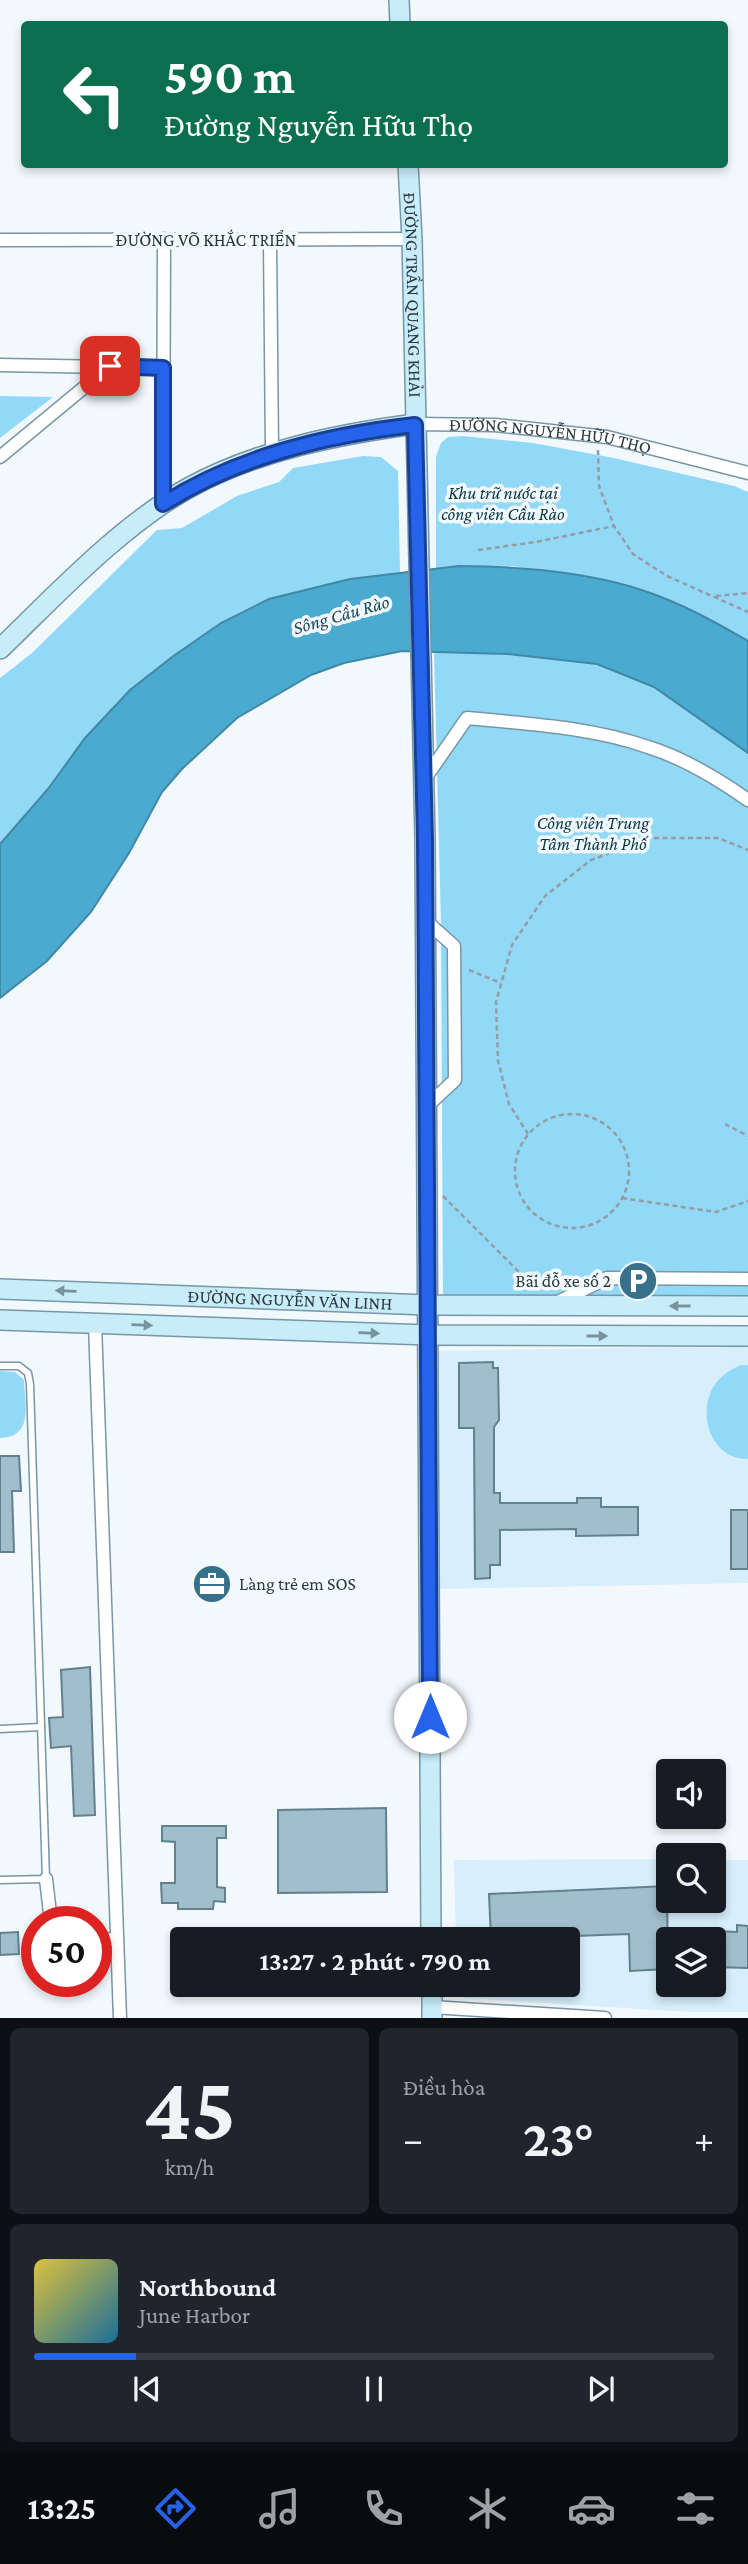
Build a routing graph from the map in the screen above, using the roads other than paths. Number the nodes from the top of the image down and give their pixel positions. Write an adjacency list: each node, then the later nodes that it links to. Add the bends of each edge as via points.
1 (399, 0): 2 (street)
2 (400, 21)
3 (408, 168): 5 (street, ĐƯỜNG TRẦN QUANG KHẢI)
4 (164, 239): 6 (street, ĐƯỜNG VÕ KHẮC TRIỂN); 7 (street, ĐƯỜNG VÕ KHẮC TRIỂN); 10 (street)
5 (412, 239): 7 (street, ĐƯỜNG VÕ KHẮC TRIỂN); 11 (street, ĐƯỜNG TRẦN QUANG KHẢI)
6 (0, 240)
7 (270, 240): 12 (street)
8 (0, 365): 9 (street)
9 (110, 366): 10 (street); 13 (street)
10 (163, 368): 15 (street)
11 (415, 425): 12 (street, ĐƯỜNG NGUYỄN HỮU THỌ, via 364,431); 14 (street, ĐƯỜNG NGUYỄN HỮU THỌ, via 495,425 598,436); 17 (street, ĐƯỜNG TRẦN QUANG KHẢI)
12 (272, 452): 15 (street, ĐƯỜNG NGUYỄN HỮU THỌ, via 191,486)
13 (0, 457)
14 (748, 473)
15 (163, 504): 16 (street, ĐƯỜNG NGUYỄN HỮU THỌ, via 116,541)
16 (0, 649)
17 (424, 781): 18 (street, via 467,718 602,734 650,747 719,779); 19 (street, ĐƯỜNG TRẦN QUANG KHẢI)
18 (748, 800)
19 (426, 921): 20 (street, ĐƯỜNG TRẦN QUANG KHẢI); 20 (street, via 454,946 456,1080)
20 (427, 1106): 23 (street, ĐƯỜNG TRẦN QUANG KHẢI)
21 (748, 1279): 24 (street, via 607,1278)
22 (0, 1289): 23 (street, ĐƯỜNG NGUYỄN VĂN LINH, one-way to 22)
23 (428, 1305): 24 (street, ĐƯỜNG NGUYỄN VĂN LINH); 28 (street, ĐƯỜNG TRẦN QUANG KHẢI)
24 (552, 1305): 25 (street, ĐƯỜNG NGUYỄN VĂN LINH, one-way to 24)
25 (748, 1306)
26 (0, 1320): 27 (street, ĐƯỜNG NGUYỄN VĂN LINH)
27 (95, 1324): 28 (street, ĐƯỜNG NGUYỄN VĂN LINH, one-way to 28); 38 (street)
28 (428, 1335): 29 (street, ĐƯỜNG NGUYỄN VĂN LINH, one-way to 29); 36 (street, ĐƯỜNG TRẦN QUANG KHẢI)
29 (748, 1336)
30 (0, 1366): 31 (lane, via 19,1366 28,1373 30,1384)
31 (41, 1727): 32 (lane); 33 (lane)
32 (0, 1729)
33 (46, 1879): 34 (lane); 35 (street)
34 (0, 1880)
35 (49, 1906)
36 (431, 1927)
37 (112, 1939): 38 (street)
38 (117, 1939): 40 (street)
39 (432, 2013): 41 (street)
40 (120, 2018)
41 (605, 2018)

